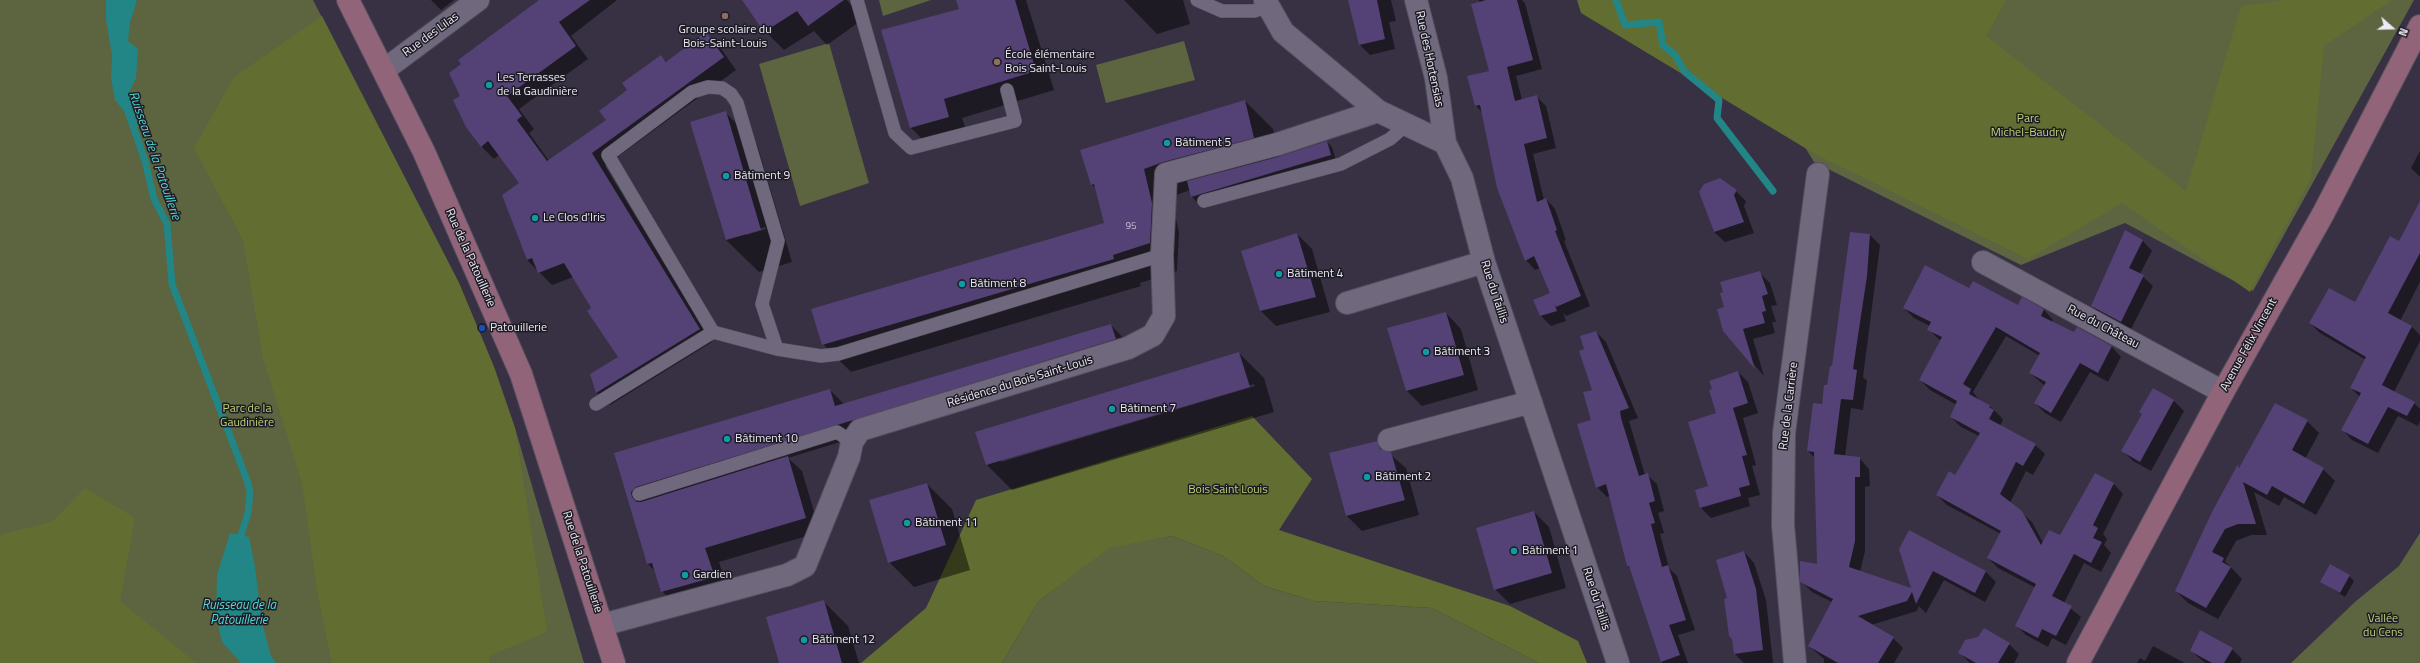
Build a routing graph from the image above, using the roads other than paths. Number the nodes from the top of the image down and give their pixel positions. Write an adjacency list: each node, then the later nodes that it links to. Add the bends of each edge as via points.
1 (348, 0): 8 (street, Rue de la Patouillerie)
2 (478, 0): 8 (street, Rue des Lilas)
3 (856, 0): 9 (lane, via 895,133 911,148 1015,121)
4 (1197, 0): 6 (lane, via 1222,11 1254,11)
5 (1416, 0): 12 (street, Rue des Hortensias, via 1436,78)
6 (1267, 3): 10 (street, via 1283,32)
7 (2420, 26): 21 (street, Avenue Félix Vincent, via 2323,214)
8 (384, 70): 27 (street, Rue de la Patouillerie, via 424,152 521,374)
9 (1007, 90)
10 (1378, 111): 11 (street); 15 (street, Résidence du Bois Saint-Louis, via 1278,144 1166,174)
11 (1406, 125): 12 (street); 14 (lane, via 1390,139 1342,164)
12 (1445, 143): 16 (street, Rue du Taillis, via 1462,178)
13 (1818, 174): 30 (street, Rue de la Carrière, via 1784,433 1783,525)
14 (1204, 201)
15 (1162, 255): 20 (lane, via 838,354 821,356); 25 (street, Résidence du Bois Saint-Louis, via 1164,316 1153,335 1128,348 860,430)
16 (1484, 262): 18 (street); 22 (street, Rue du Taillis)
17 (1983, 262): 21 (street, Rue du Château)
18 (1347, 303)
19 (714, 332): 20 (lane); 20 (lane, via 608,155 692,92 708,87 722,88 731,94 737,103 778,241 762,304); 23 (lane)
20 (777, 349)
21 (2223, 392): 31 (street, Avenue Félix Vincent)
22 (1531, 402): 24 (street); 29 (street, Rue du Taillis)
23 (596, 404)
24 (1389, 440)
25 (852, 442): 26 (lane, via 836,432); 27 (street, via 849,457 805,566 787,575)
26 (639, 494)
27 (602, 625): 28 (street, Rue de la Patouillerie)
28 (614, 663)
29 (1618, 663)
30 (1795, 663)
31 (2078, 663)

